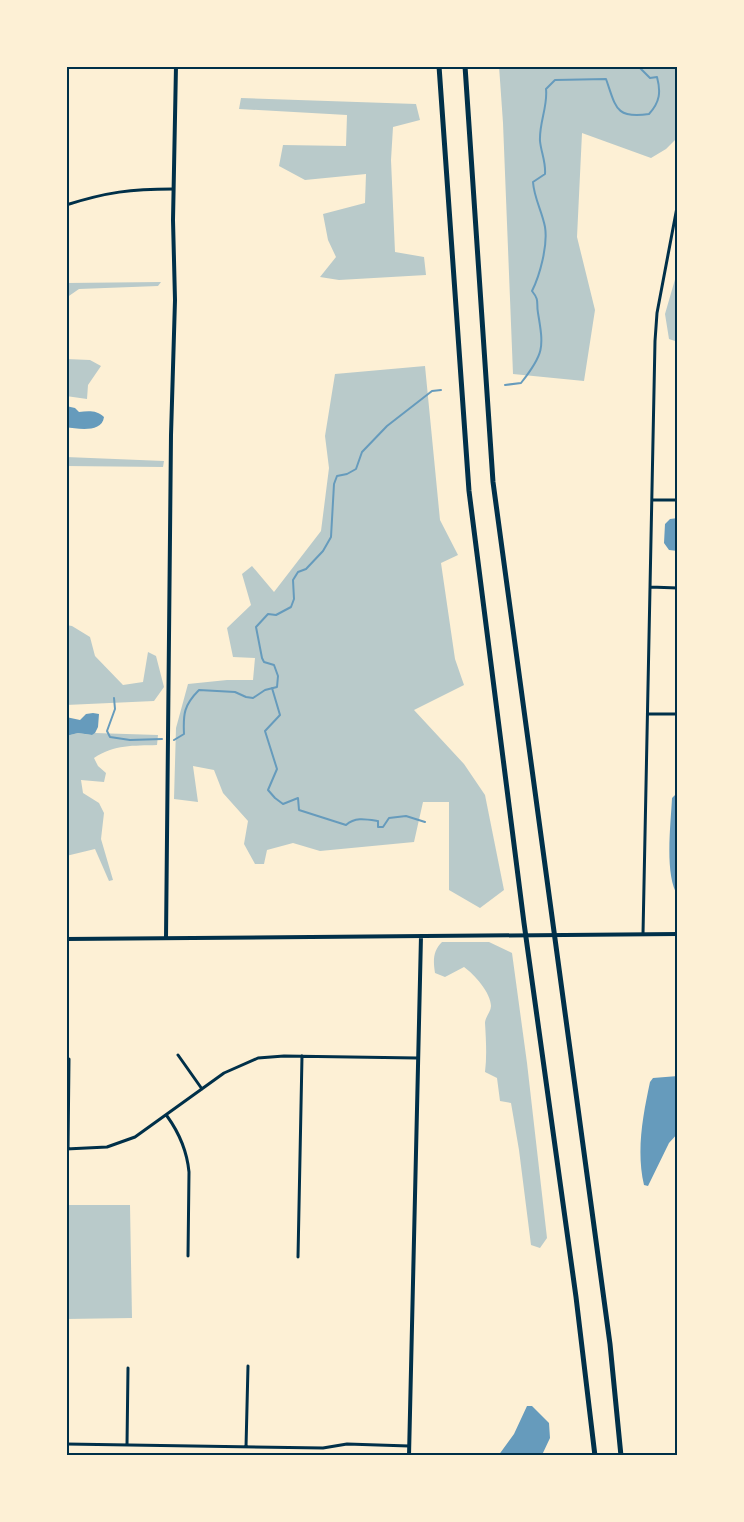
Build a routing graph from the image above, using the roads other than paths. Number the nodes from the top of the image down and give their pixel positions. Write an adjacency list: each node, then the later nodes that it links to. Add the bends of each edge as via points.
1 (176, 66): 4 (street)
2 (439, 66): 34 (highway, via 469,491)
3 (465, 66): 35 (highway, via 493,482 610,1344)
4 (174, 189): 6 (street, via 132,189); 16 (street)
5 (678, 202): 7 (street, via 657,313)
6 (66, 205)
7 (652, 500): 8 (street); 9 (street)
8 (678, 500)
9 (650, 587): 10 (street); 11 (street)
10 (678, 588)
11 (648, 714): 12 (street); 13 (street)
12 (678, 714)
13 (643, 934): 14 (street); 15 (street)
14 (678, 934)
15 (421, 936): 16 (street); 20 (street)
16 (166, 938): 17 (street)
17 (66, 939)
18 (178, 1055): 22 (street)
19 (302, 1056): 20 (street); 22 (street, via 271,1056 246,1062); 26 (street)
20 (417, 1058): 31 (street)
21 (69, 1059): 24 (street)
22 (202, 1089): 23 (street)
23 (167, 1116): 24 (street, via 121,1143); 25 (street, via 188,1160)
24 (67, 1149)
25 (188, 1256)
26 (298, 1257)
27 (248, 1366): 32 (street)
28 (128, 1368): 30 (street)
29 (66, 1444): 30 (street)
30 (127, 1445): 32 (street)
31 (409, 1446): 32 (street); 33 (street)
32 (246, 1447)
33 (409, 1456)
34 (595, 1456)
35 (621, 1456)

